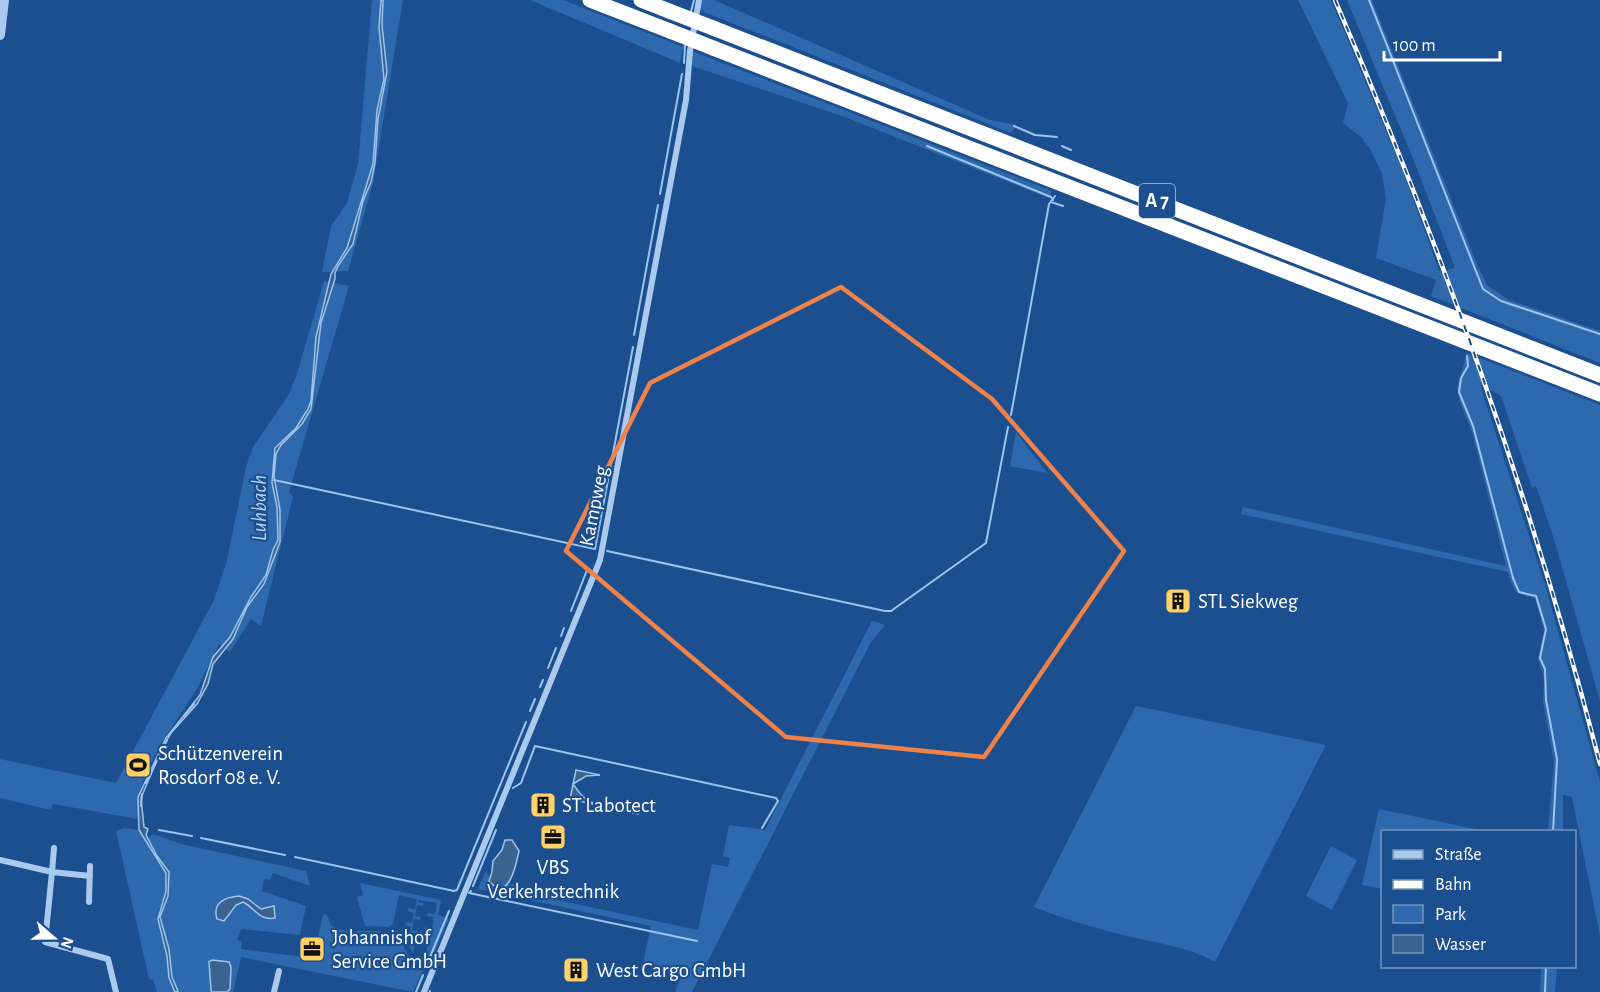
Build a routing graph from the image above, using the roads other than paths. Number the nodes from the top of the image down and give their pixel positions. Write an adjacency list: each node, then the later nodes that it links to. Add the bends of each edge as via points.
1 (4, 0): 5 (street)
2 (590, 0): 7 (highway, A 7, bridge)
3 (641, 0): 6 (highway, A 7, bridge)
4 (699, 0): 19 (street, Kampweg, via 686,100 600,560)
5 (0, 35)
6 (1600, 375)
7 (1600, 394)
8 (54, 848): 11 (street)
9 (0, 860): 11 (street)
10 (90, 866): 12 (street)
11 (52, 872): 12 (street); 15 (street)
12 (90, 876): 13 (street)
13 (89, 902)
14 (37, 940): 15 (street)
15 (45, 942): 17 (street, via 108,959)
16 (279, 971): 18 (street)
17 (116, 992)
18 (274, 992)
19 (424, 992)

